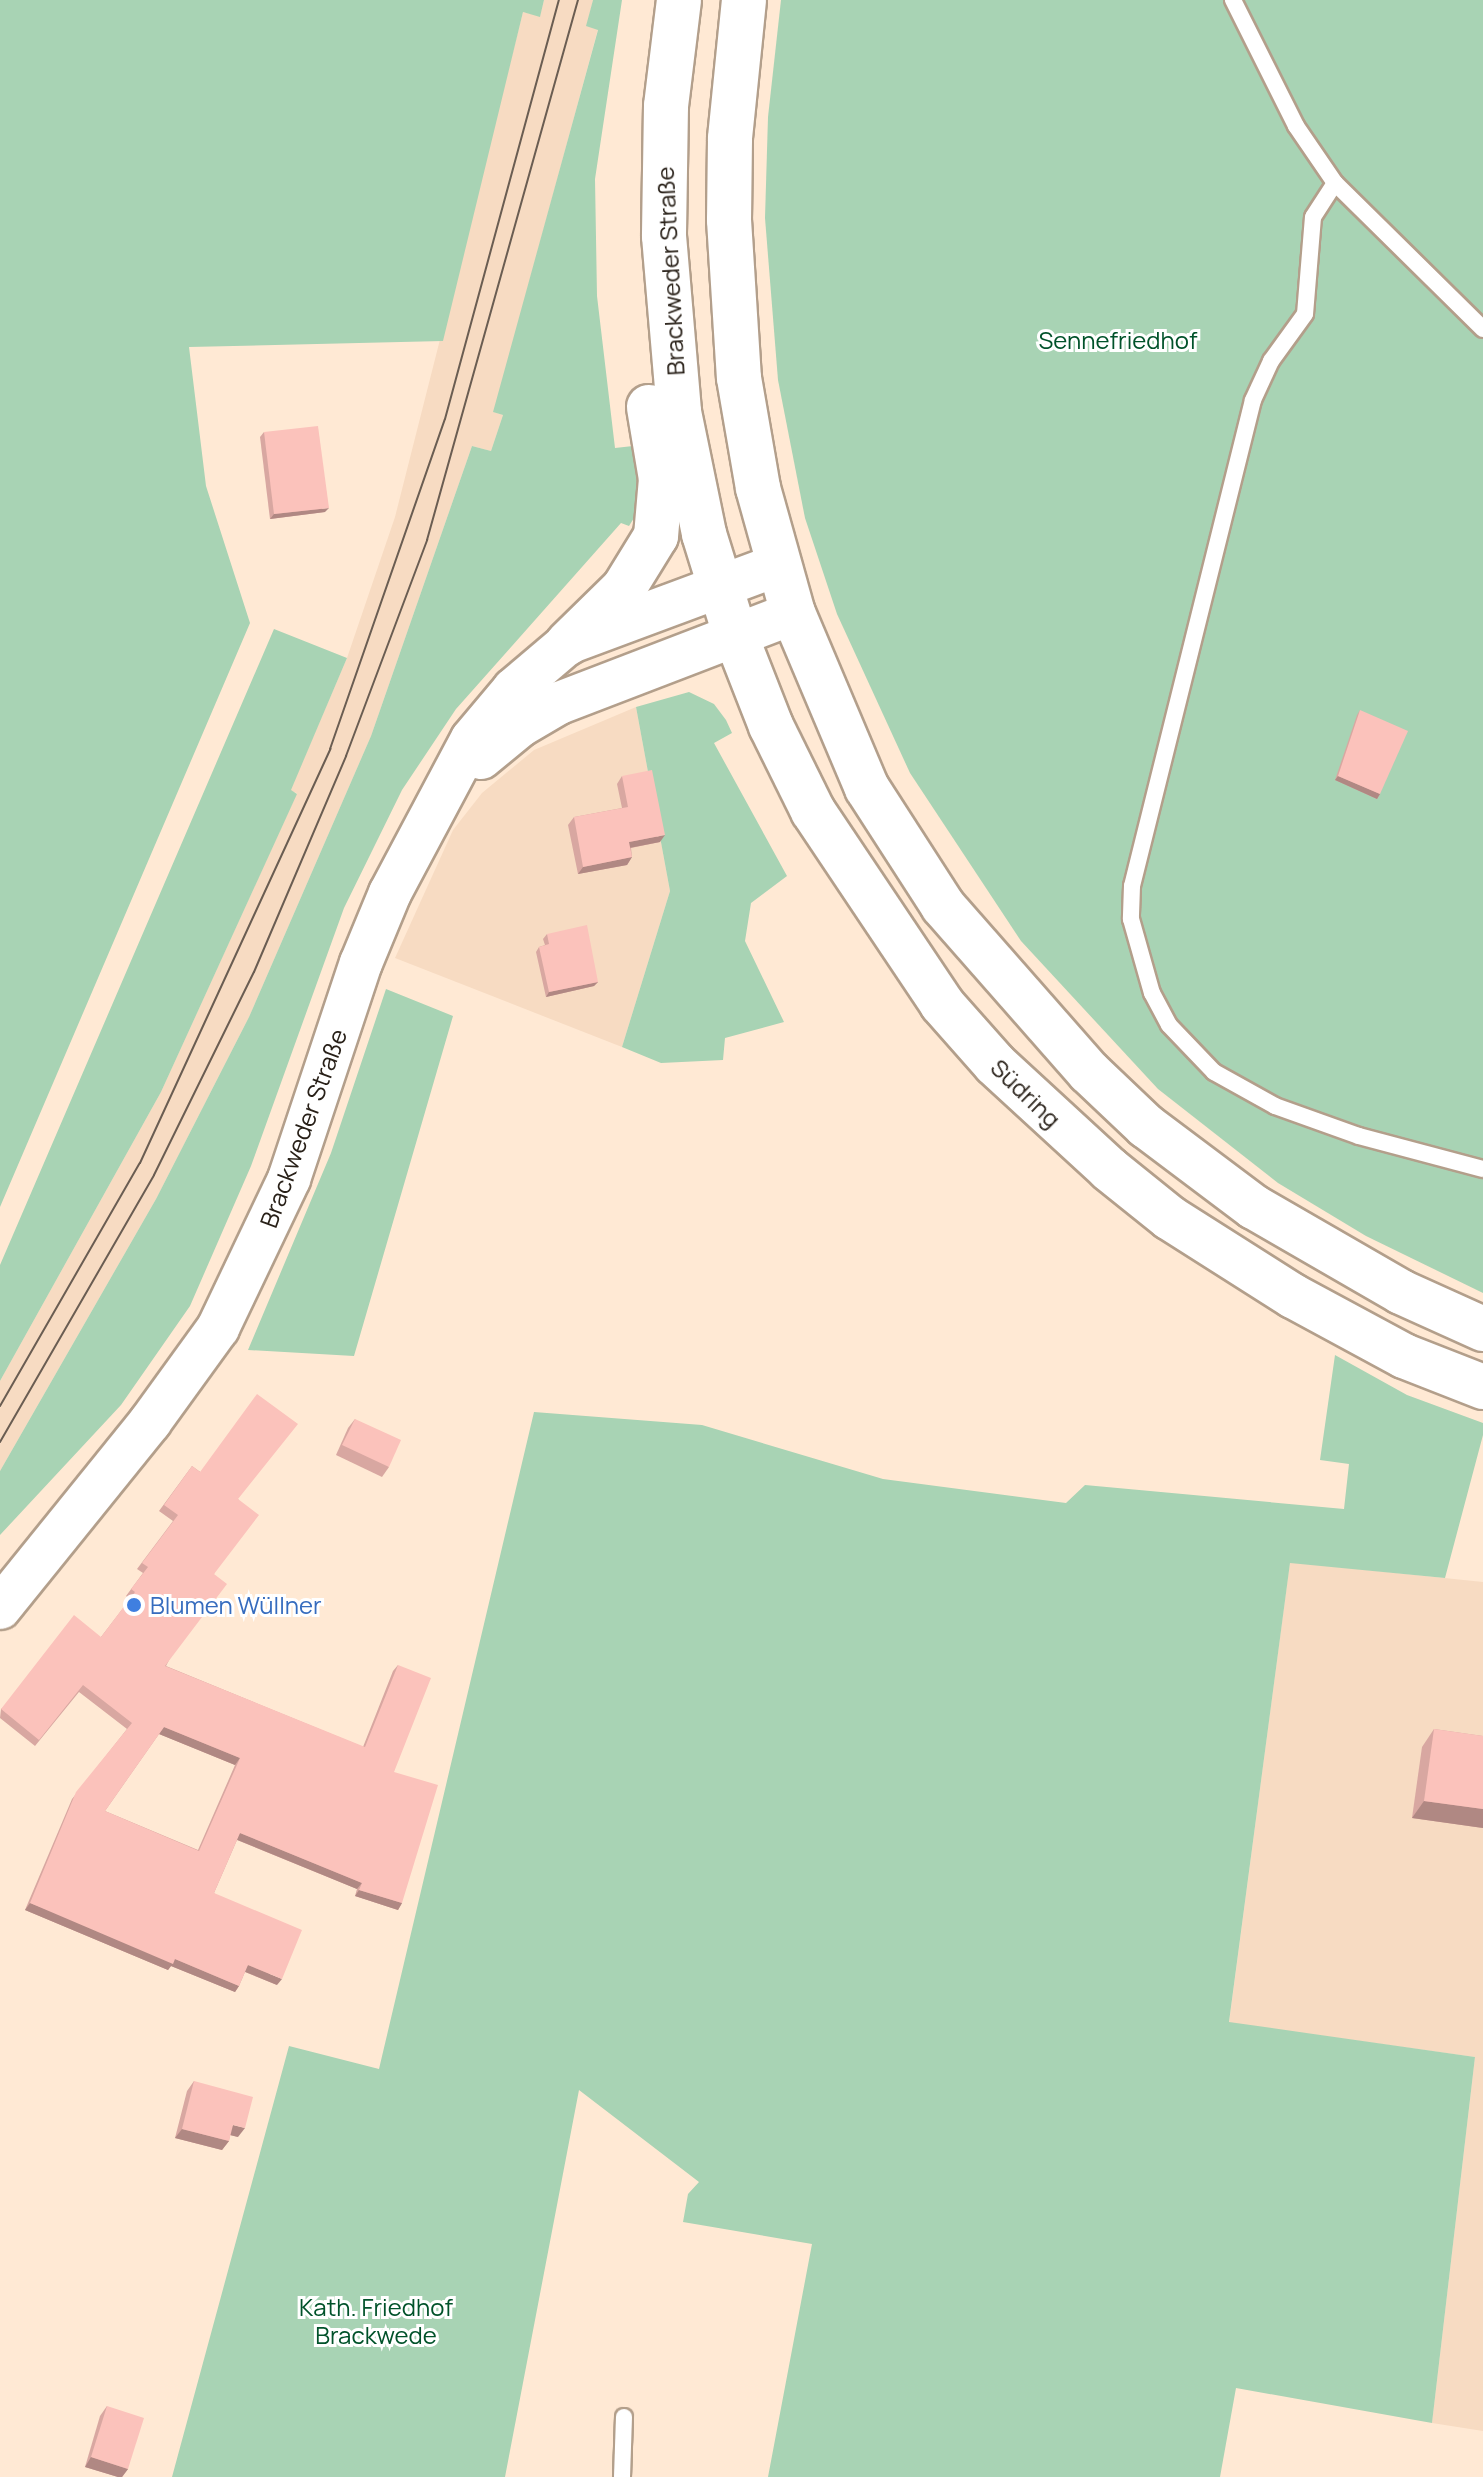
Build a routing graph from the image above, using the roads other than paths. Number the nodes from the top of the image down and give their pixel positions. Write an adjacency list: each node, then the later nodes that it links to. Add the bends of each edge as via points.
1 (679, 0): 4 (main road, Brackweder Straße)
2 (744, 0): 7 (main road, via 730,139 732,304 753,463)
3 (1233, 0): 5 (lane, via 1296,126)
4 (666, 106): 8 (main road, Brackweder Straße, via 669,338 694,488); 11 (main road, via 633,229 642,349 661,479 656,536 624,588)
5 (1335, 183): 6 (lane); 13 (lane, via 1313,217 1305,314 1271,361 1253,400 1132,886 1131,919 1164,1014 1190,1051 1214,1072 1275,1106 1359,1136)
6 (1483, 329)
7 (778, 565): 8 (street, Brackweder Straße); 9 (main road)
8 (719, 587): 10 (main road, Brackweder Straße); 11 (street, Brackweder Straße)
9 (793, 613): 10 (street, Brackweder Straße); 14 (main road, via 836,727 902,848 943,906 1089,1072 1146,1126 1254,1207 1401,1292)
10 (735, 634): 12 (street, Brackweder Straße, via 559,703 520,726 487,752); 15 (main road, Südring, via 771,726 813,811 899,946 995,1064 1049,1118 1170,1218 1293,1296 1390,1348)
11 (568, 643): 12 (street, Brackweder Straße, via 514,689 472,739)
12 (426, 820): 16 (street, Brackweder Straße, via 361,963 289,1179 218,1328 150,1422)
13 (1483, 1169)
14 (1483, 1329)
15 (1483, 1387)
16 (0, 1608)
17 (624, 2417): 18 (lane)
18 (622, 2477)

